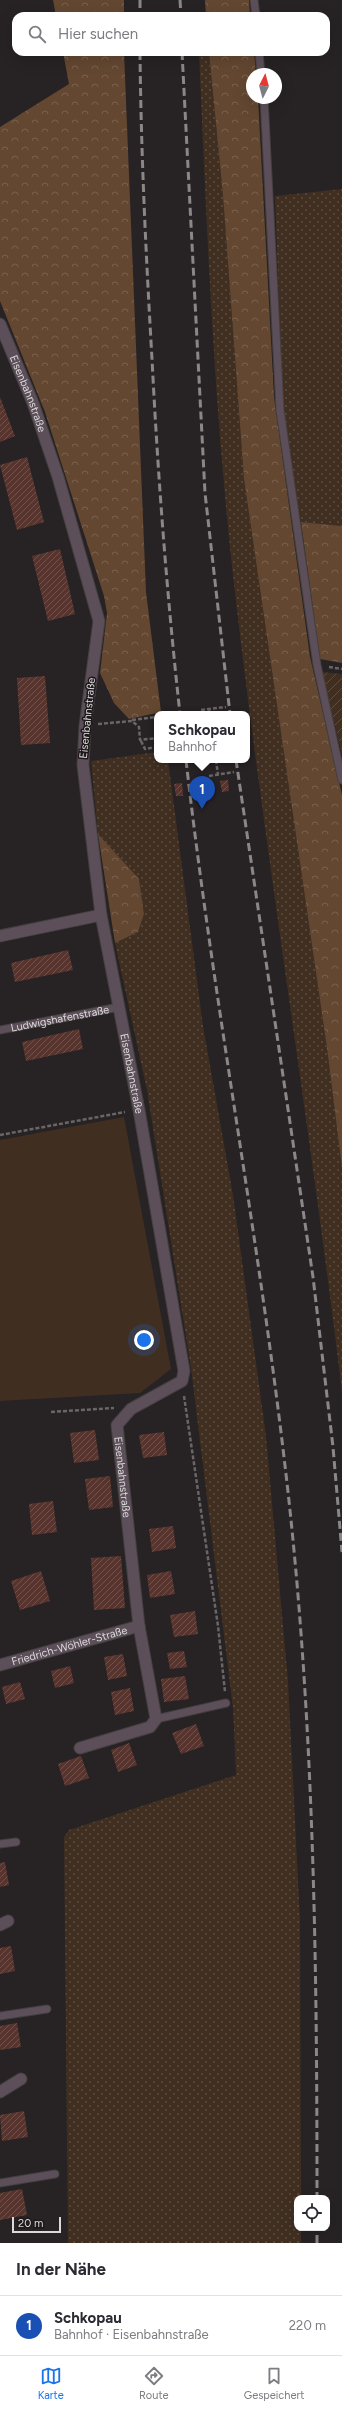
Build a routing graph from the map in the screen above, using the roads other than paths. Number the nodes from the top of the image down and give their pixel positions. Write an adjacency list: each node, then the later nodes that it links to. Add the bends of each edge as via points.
1 (254, 0): 2 (lane)
2 (256, 12)
3 (259, 56): 4 (lane)
4 (260, 68)
5 (264, 104): 7 (lane, via 280,410 317,666)
6 (0, 324): 8 (street, Eisenbahnstraße, via 33,403 58,476 99,620 85,726 83,764)
7 (342, 780)
8 (100, 915): 9 (street); 10 (street, Eisenbahnstraße)
9 (0, 936)
10 (119, 1007): 11 (lane, Ludwigshafenstraße); 12 (street, Eisenbahnstraße, via 184,1371 182,1381 131,1410 117,1425)
11 (0, 1030)
12 (139, 1626): 13 (street, Friedrich-Wöhler-Straße); 15 (street, Eisenbahnstraße)
13 (0, 1665)
14 (226, 1703): 15 (lane)
15 (156, 1719): 16 (street, via 150,1727)
16 (80, 1748)
17 (16, 1842): 18 (lane)
18 (0, 1844)
19 (47, 2009): 20 (lane)
20 (0, 2016)
21 (21, 2079): 22 (street)
22 (0, 2092)
23 (55, 2174): 24 (lane)
24 (0, 2183)

